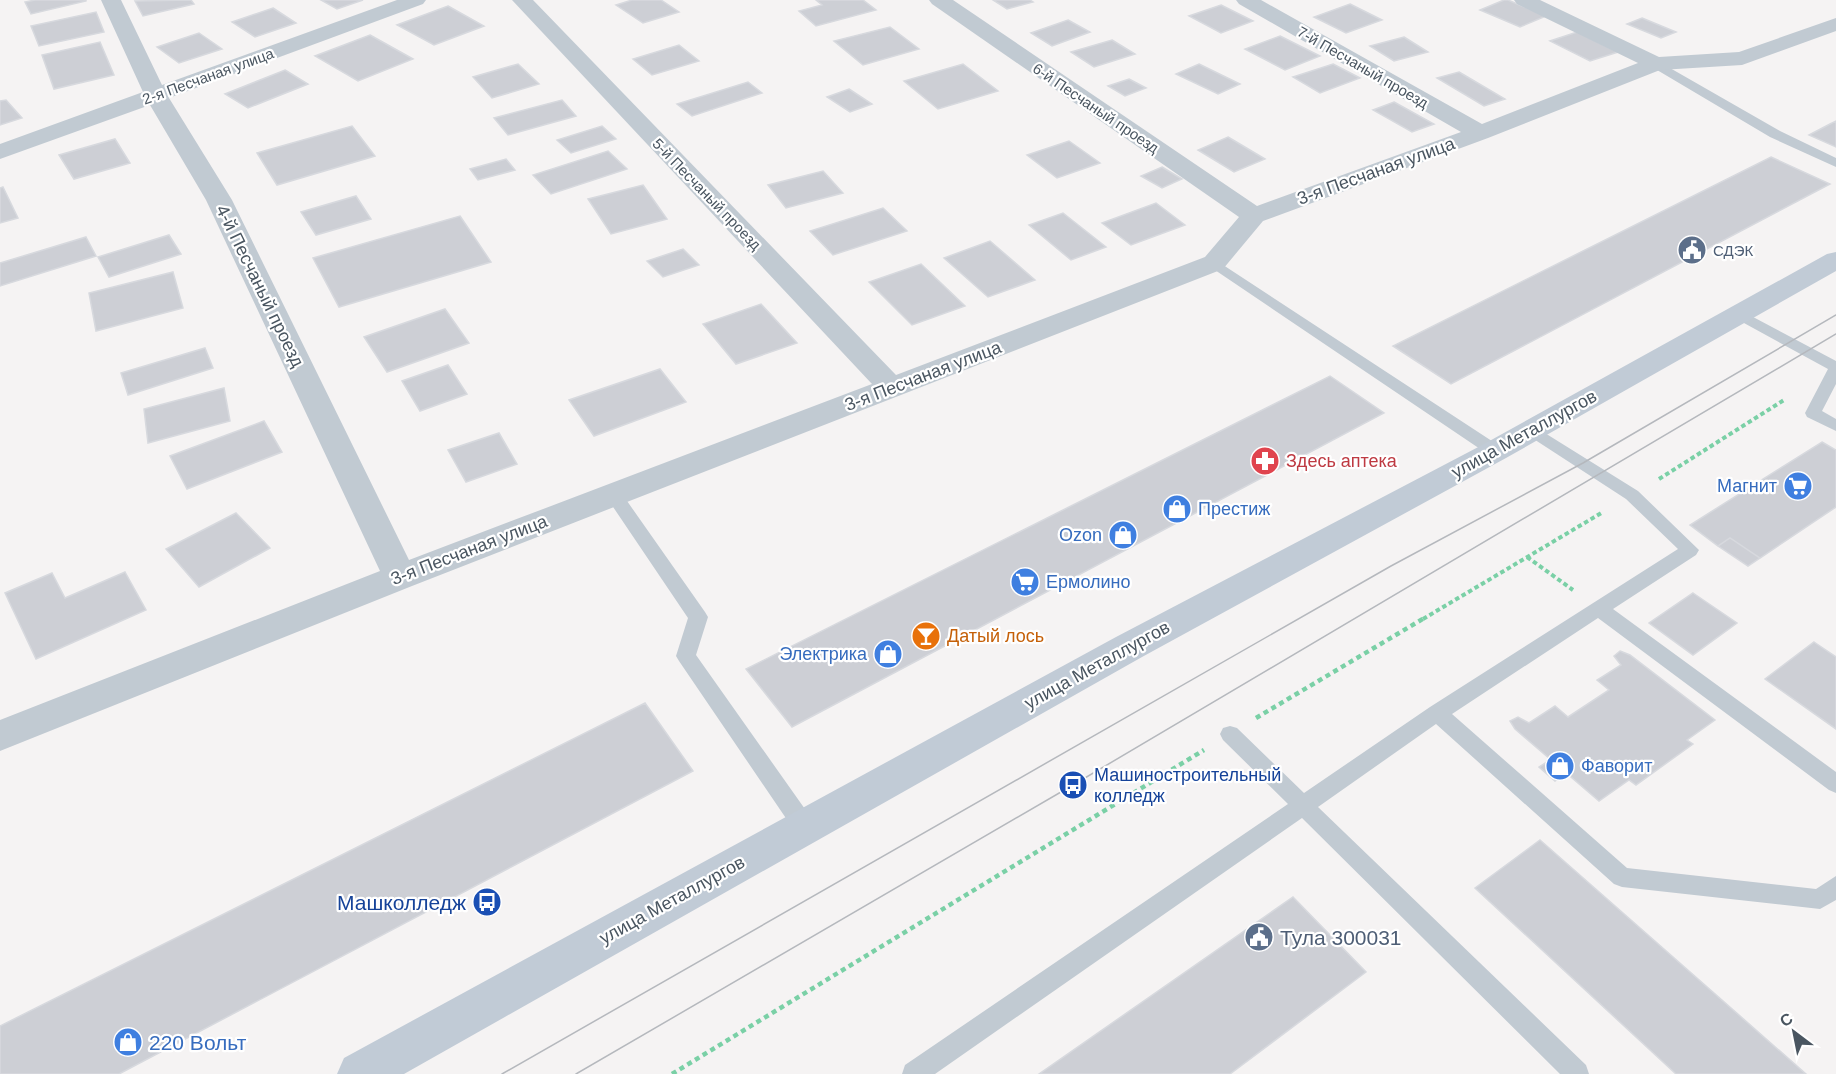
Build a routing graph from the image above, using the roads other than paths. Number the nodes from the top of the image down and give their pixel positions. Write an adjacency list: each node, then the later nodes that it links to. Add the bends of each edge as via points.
1 (111, 0): 9 (street, 4-й Песчаный проезд)
2 (416, 0): 9 (street, 2-я Песчаная улица)
3 (522, 0): 18 (street, 5-й Песчаный проезд)
4 (939, 0): 13 (street, 6-й Песчаный проезд)
5 (1246, 0): 10 (street, 7-й Песчаный проезд)
6 (1524, 0): 8 (street)
7 (1836, 24): 8 (street, 3-я Песчаная улица, via 1742,58)
8 (1656, 64): 10 (street, 3-я Песчаная улица); 12 (lane, via 1775,134)
9 (156, 96): 11 (street, 2-я Песчаная улица); 23 (street, 4-й Песчаный проезд, via 219,200)
10 (1480, 133): 13 (street, 3-я Песчаная улица)
11 (0, 152)
12 (1836, 163)
13 (1254, 216): 15 (street, 3-я Песчаная улица)
14 (1836, 260): 16 (main road, улица Металлургов)
15 (1214, 263): 18 (street, 3-я Песчаная улица); 21 (lane)
16 (1738, 314): 17 (lane); 20 (main road, улица Металлургов)
17 (1836, 368): 19 (lane, via 1813,413)
18 (892, 388): 22 (street, 3-я Песчаная улица)
19 (1836, 426)
20 (1533, 430): 21 (main road, улица Металлургов); 24 (lane, via 1632,495 1690,550)
21 (1495, 451): 30 (main road, улица Металлургов)
22 (614, 495): 23 (street, 3-я Песчаная улица); 30 (lane, via 698,617 686,656)
23 (400, 577): 27 (street, 3-я Песчаная улица)
24 (1599, 609): 25 (lane); 28 (lane)
25 (1437, 712): 29 (lane); 31 (lane, via 1622,877 1820,900)
26 (1230, 734): 29 (lane)
27 (0, 736)
28 (1836, 784)
29 (1302, 805): 33 (lane); 34 (lane)
30 (804, 826): 32 (main road, улица Металлургов)
31 (1836, 885)
32 (360, 1074)
33 (914, 1074)
34 (1577, 1074)

